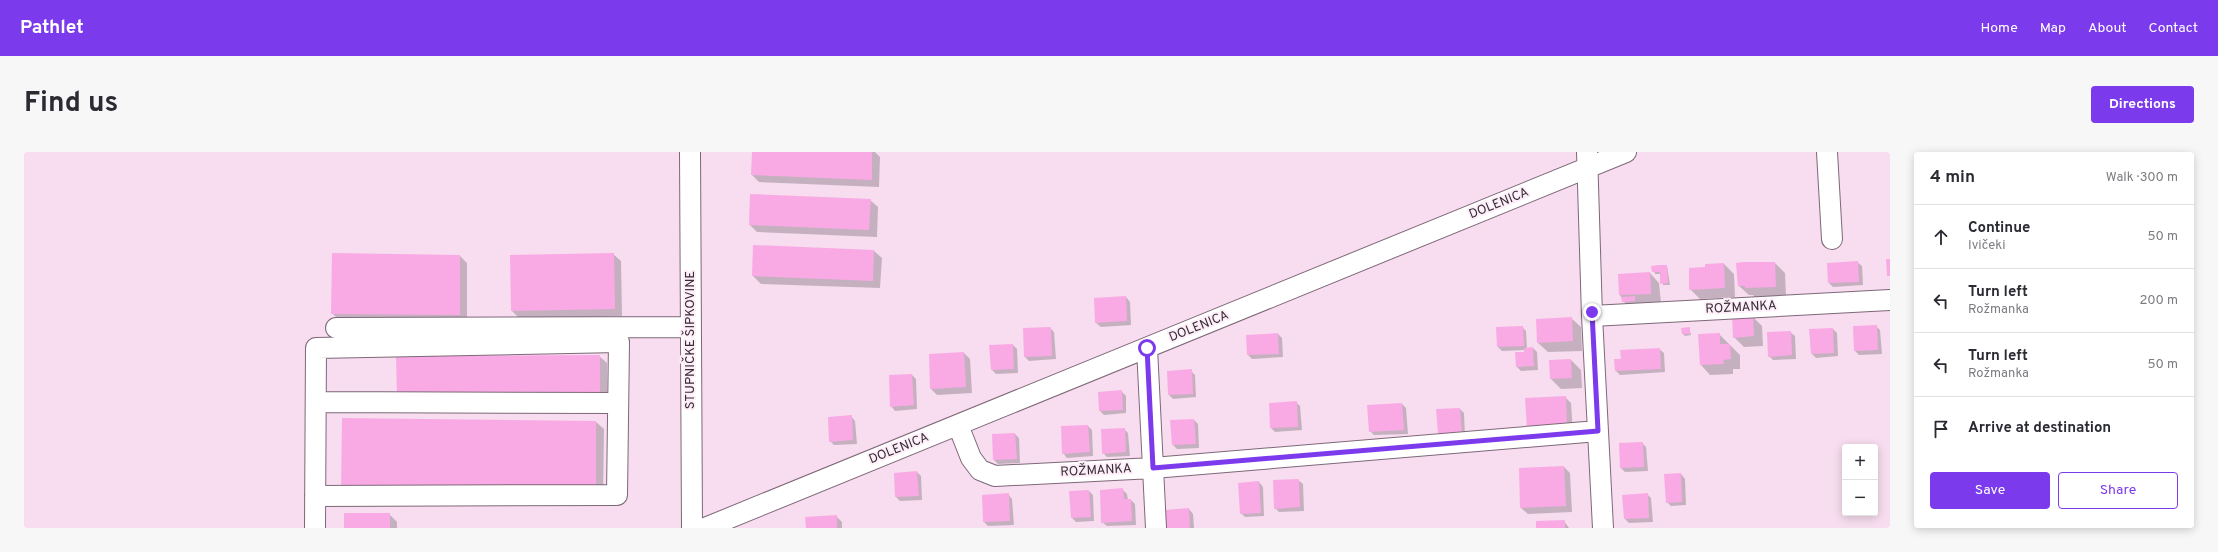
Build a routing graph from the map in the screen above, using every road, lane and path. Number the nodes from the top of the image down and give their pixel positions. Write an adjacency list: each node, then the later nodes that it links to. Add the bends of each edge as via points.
1 (690, 152): 8 (street, STUPNIČKE ŠIPKOVINE)
2 (1626, 152): 4 (street, DOLENICA)
3 (1827, 152): 5 (street)
4 (1587, 160): 7 (street); 10 (street, DOLENICA)
5 (1832, 239)
6 (1890, 300): 7 (street, ROŽMANKA)
7 (1592, 316): 14 (street)
8 (691, 327): 9 (street); 18 (street, STUPNIČKE ŠIPKOVINE)
9 (336, 328)
10 (1147, 348): 13 (street, DOLENICA); 15 (street)
11 (316, 402): 12 (street); 12 (street, via 316,348 619,342); 16 (street)
12 (618, 403): 16 (street, via 617,495)
13 (958, 425): 15 (street, ROŽMANKA, via 980,470 995,476); 19 (street, DOLENICA)
14 (1598, 431): 15 (street, ROŽMANKA); 21 (street)
15 (1153, 468): 20 (street)
16 (315, 496): 17 (street)
17 (315, 528)
18 (692, 528)
19 (705, 528)
20 (1156, 528)
21 (1603, 528)

